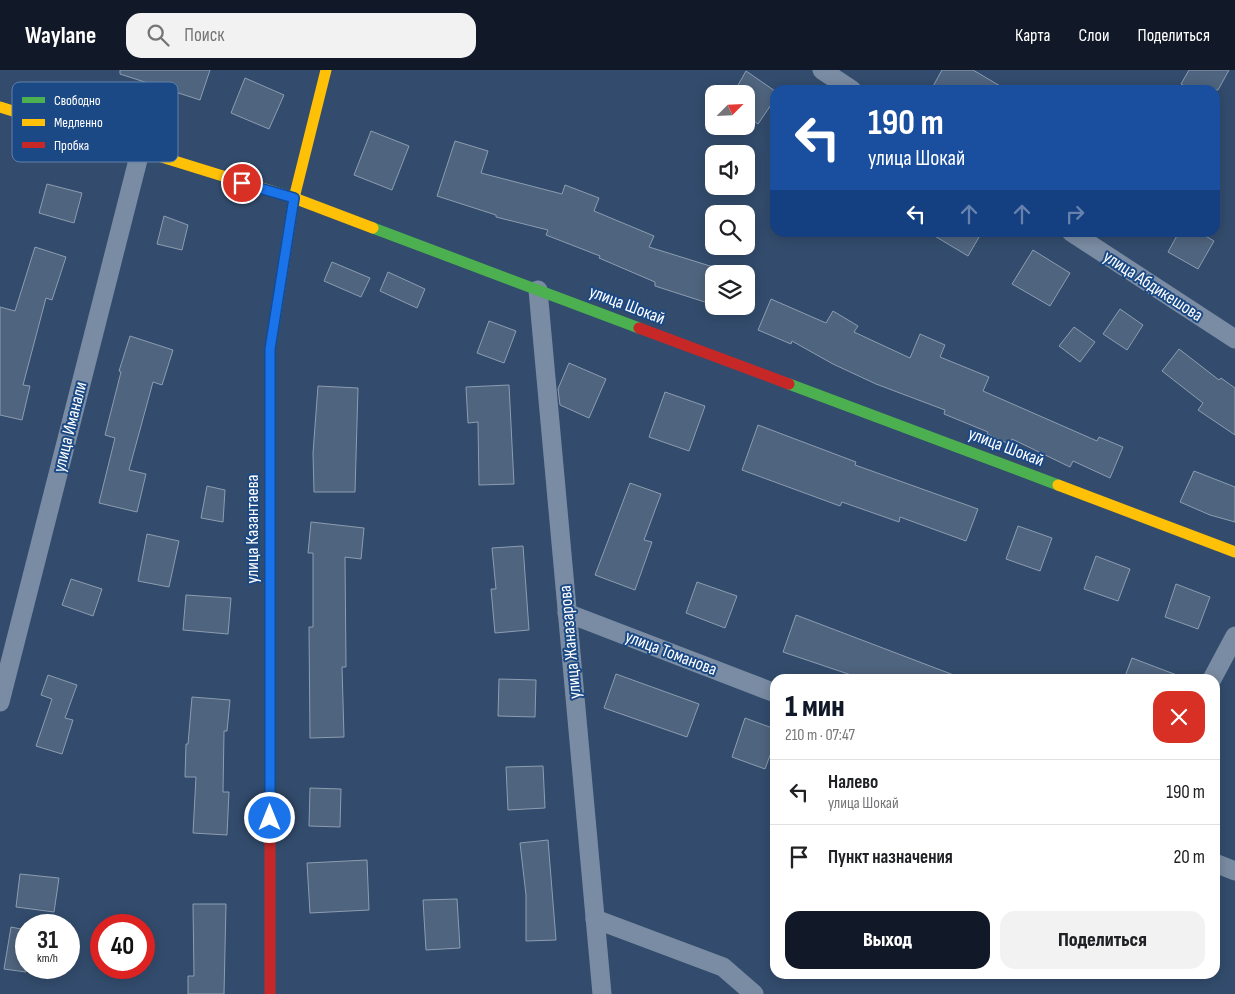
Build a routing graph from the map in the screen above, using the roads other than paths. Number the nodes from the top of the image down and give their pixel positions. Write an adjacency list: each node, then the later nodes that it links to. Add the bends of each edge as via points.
1 (326, 70): 8 (street, улица Казантаева)
2 (822, 70): 3 (street)
3 (844, 85)
4 (0, 107): 5 (street, улица Шокай)
5 (12, 111)
6 (137, 162): 17 (street, улица Иманали)
7 (173, 162): 8 (street, улица Шокай)
8 (294, 198): 10 (street, улица Шокай); 21 (street, улица Казантаева, via 270,349)
9 (1079, 237): 11 (street, улица Абдикешова)
10 (538, 290): 12 (street, улица Шокай); 13 (street, улица Жаназарова)
11 (1235, 339)
12 (1235, 552)
13 (567, 613): 16 (street, улица Томанова); 20 (street, улица Жаназарова)
14 (1235, 636): 15 (street)
15 (1215, 674)
16 (770, 691)
17 (0, 702)
18 (1220, 865): 19 (street)
19 (1235, 871)
20 (595, 919): 22 (street, улица Жаназарова); 23 (street, via 723,967)
21 (270, 994)
22 (602, 994)
23 (754, 994)

